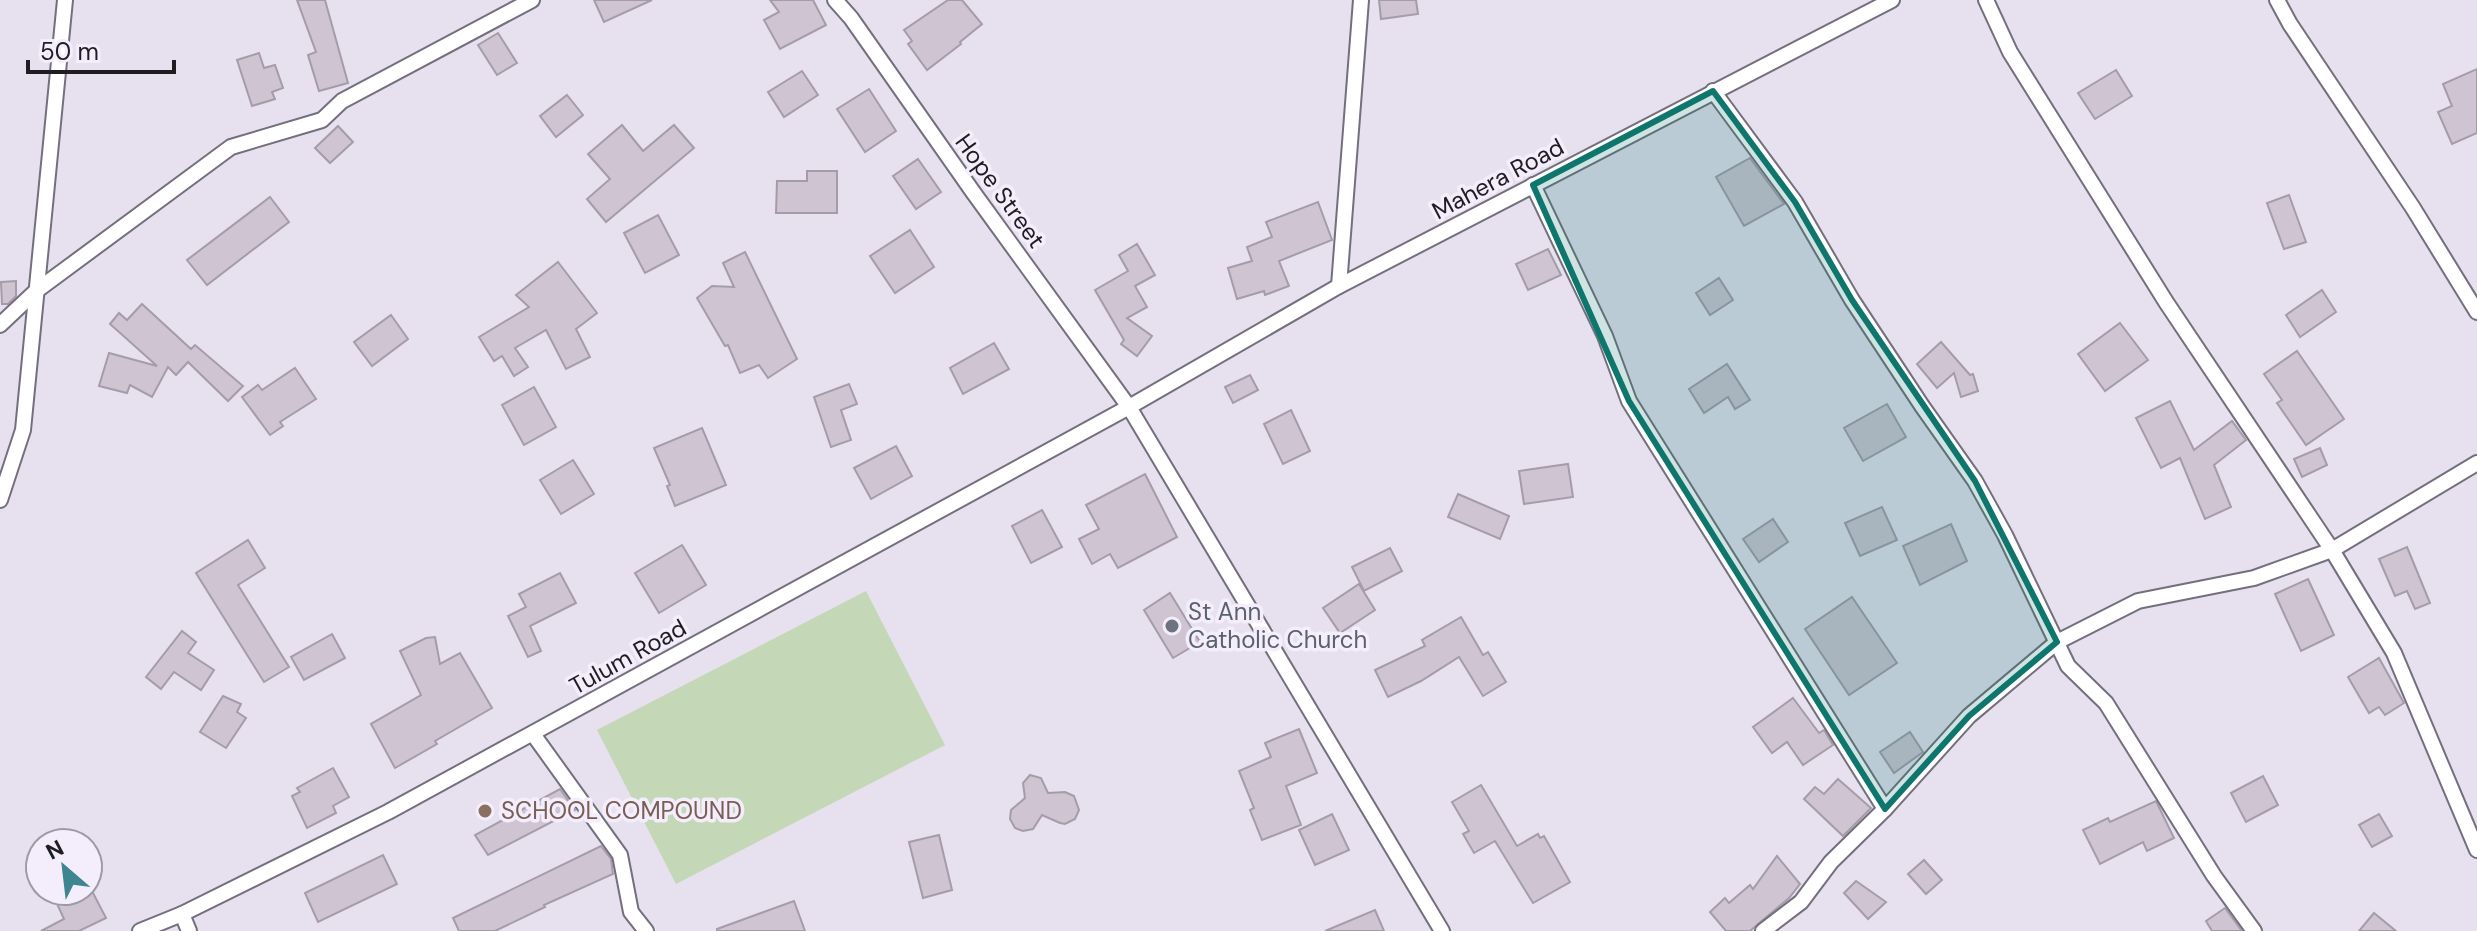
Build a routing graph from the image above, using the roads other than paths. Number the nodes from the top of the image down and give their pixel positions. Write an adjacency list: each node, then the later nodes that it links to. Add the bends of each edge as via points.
1 (65, 0): 11 (street)
2 (532, 0): 11 (street, via 342,101 322,120 231,147)
3 (835, 0): 14 (street, Hope Street)
4 (1361, 0): 10 (street)
5 (1892, 0): 8 (street, Mahera Road)
6 (1986, 0): 17 (street, via 2010,52 2166,302)
7 (2277, 0): 12 (street)
8 (1713, 91): 9 (street, Mahera Road); 18 (street, via 1795,202 1852,300 1975,481)
9 (1533, 185): 10 (street, Mahera Road); 20 (street, via 1605,336 1629,401)
10 (1339, 286): 14 (street, Mahera Road)
11 (36, 291): 13 (street); 16 (street, via 23,430)
12 (2477, 312)
13 (0, 325)
14 (1129, 407): 19 (street, Tulum Road); 26 (street, Hope Street)
15 (2477, 463): 17 (street)
16 (0, 500)
17 (2332, 550): 18 (street, via 2254,578 2138,601); 21 (street, via 2394,653)
18 (2057, 642): 20 (street, via 1969,716); 28 (street, via 2068,666 2119,720 2214,876)
19 (533, 734): 22 (street, Tulum Road); 25 (street, via 620,855 631,912)
20 (1885, 809): 27 (street, via 1831,862 1801,902)
21 (2477, 850)
22 (182, 914): 23 (street, Tulum Road); 24 (street)
23 (140, 931)
24 (189, 931)
25 (646, 931)
26 (1442, 931)
27 (1763, 931)
28 (2254, 931)

